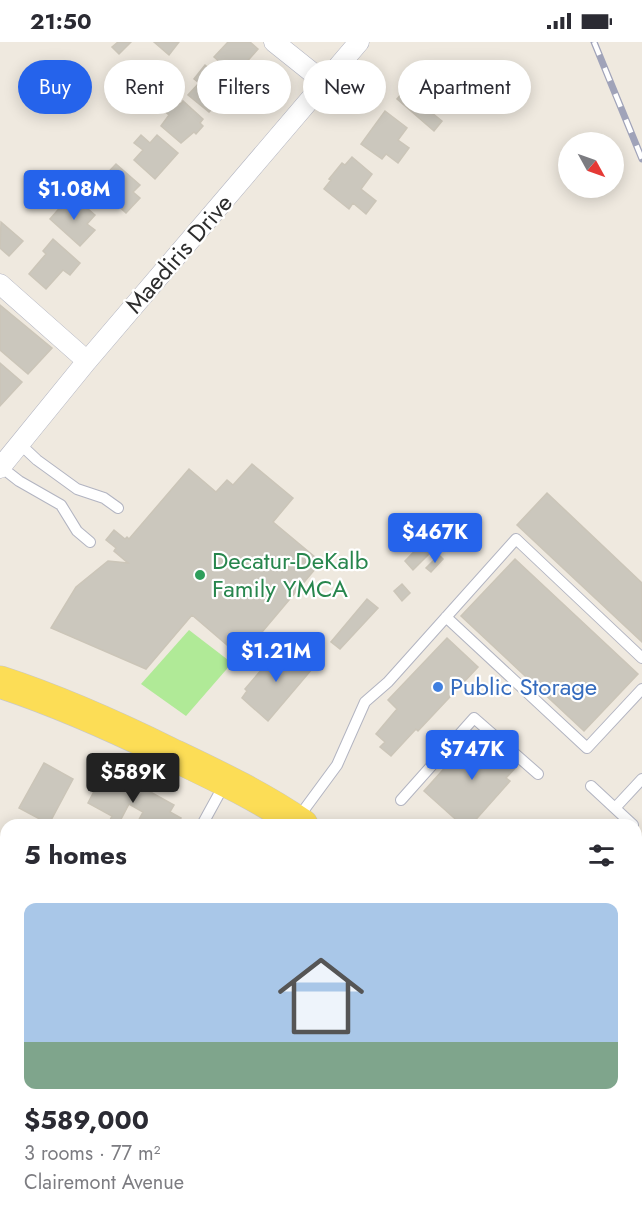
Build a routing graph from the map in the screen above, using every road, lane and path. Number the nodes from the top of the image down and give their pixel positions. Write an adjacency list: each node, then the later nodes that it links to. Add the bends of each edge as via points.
1 (274, 42): 4 (street)
2 (359, 42): 3 (street, Maediris Drive)
3 (343, 60)
4 (303, 65)
5 (303, 107): 7 (street, Maediris Drive)
6 (0, 284): 7 (street)
7 (87, 361): 8 (street, Maediris Drive)
8 (20, 444): 9 (street, Maediris Drive); 10 (lane, via 77,489 104,498)
9 (0, 468): 11 (lane, via 61,505 77,531)
10 (118, 508)
11 (90, 542)
12 (446, 616): 13 (lane, via 516,539); 15 (lane, via 587,748); 24 (lane, via 388,682 365,702 337,765)
13 (642, 658)
14 (0, 682): 18 (main road, via 67,707)
15 (642, 689)
16 (538, 774): 20 (lane, via 474,718)
17 (642, 779): 21 (lane)
18 (227, 781): 22 (lane); 23 (main road)
19 (591, 786): 21 (lane)
20 (401, 800)
21 (615, 808): 25 (lane)
22 (205, 819)
23 (292, 819)
24 (302, 819)
25 (627, 819)

